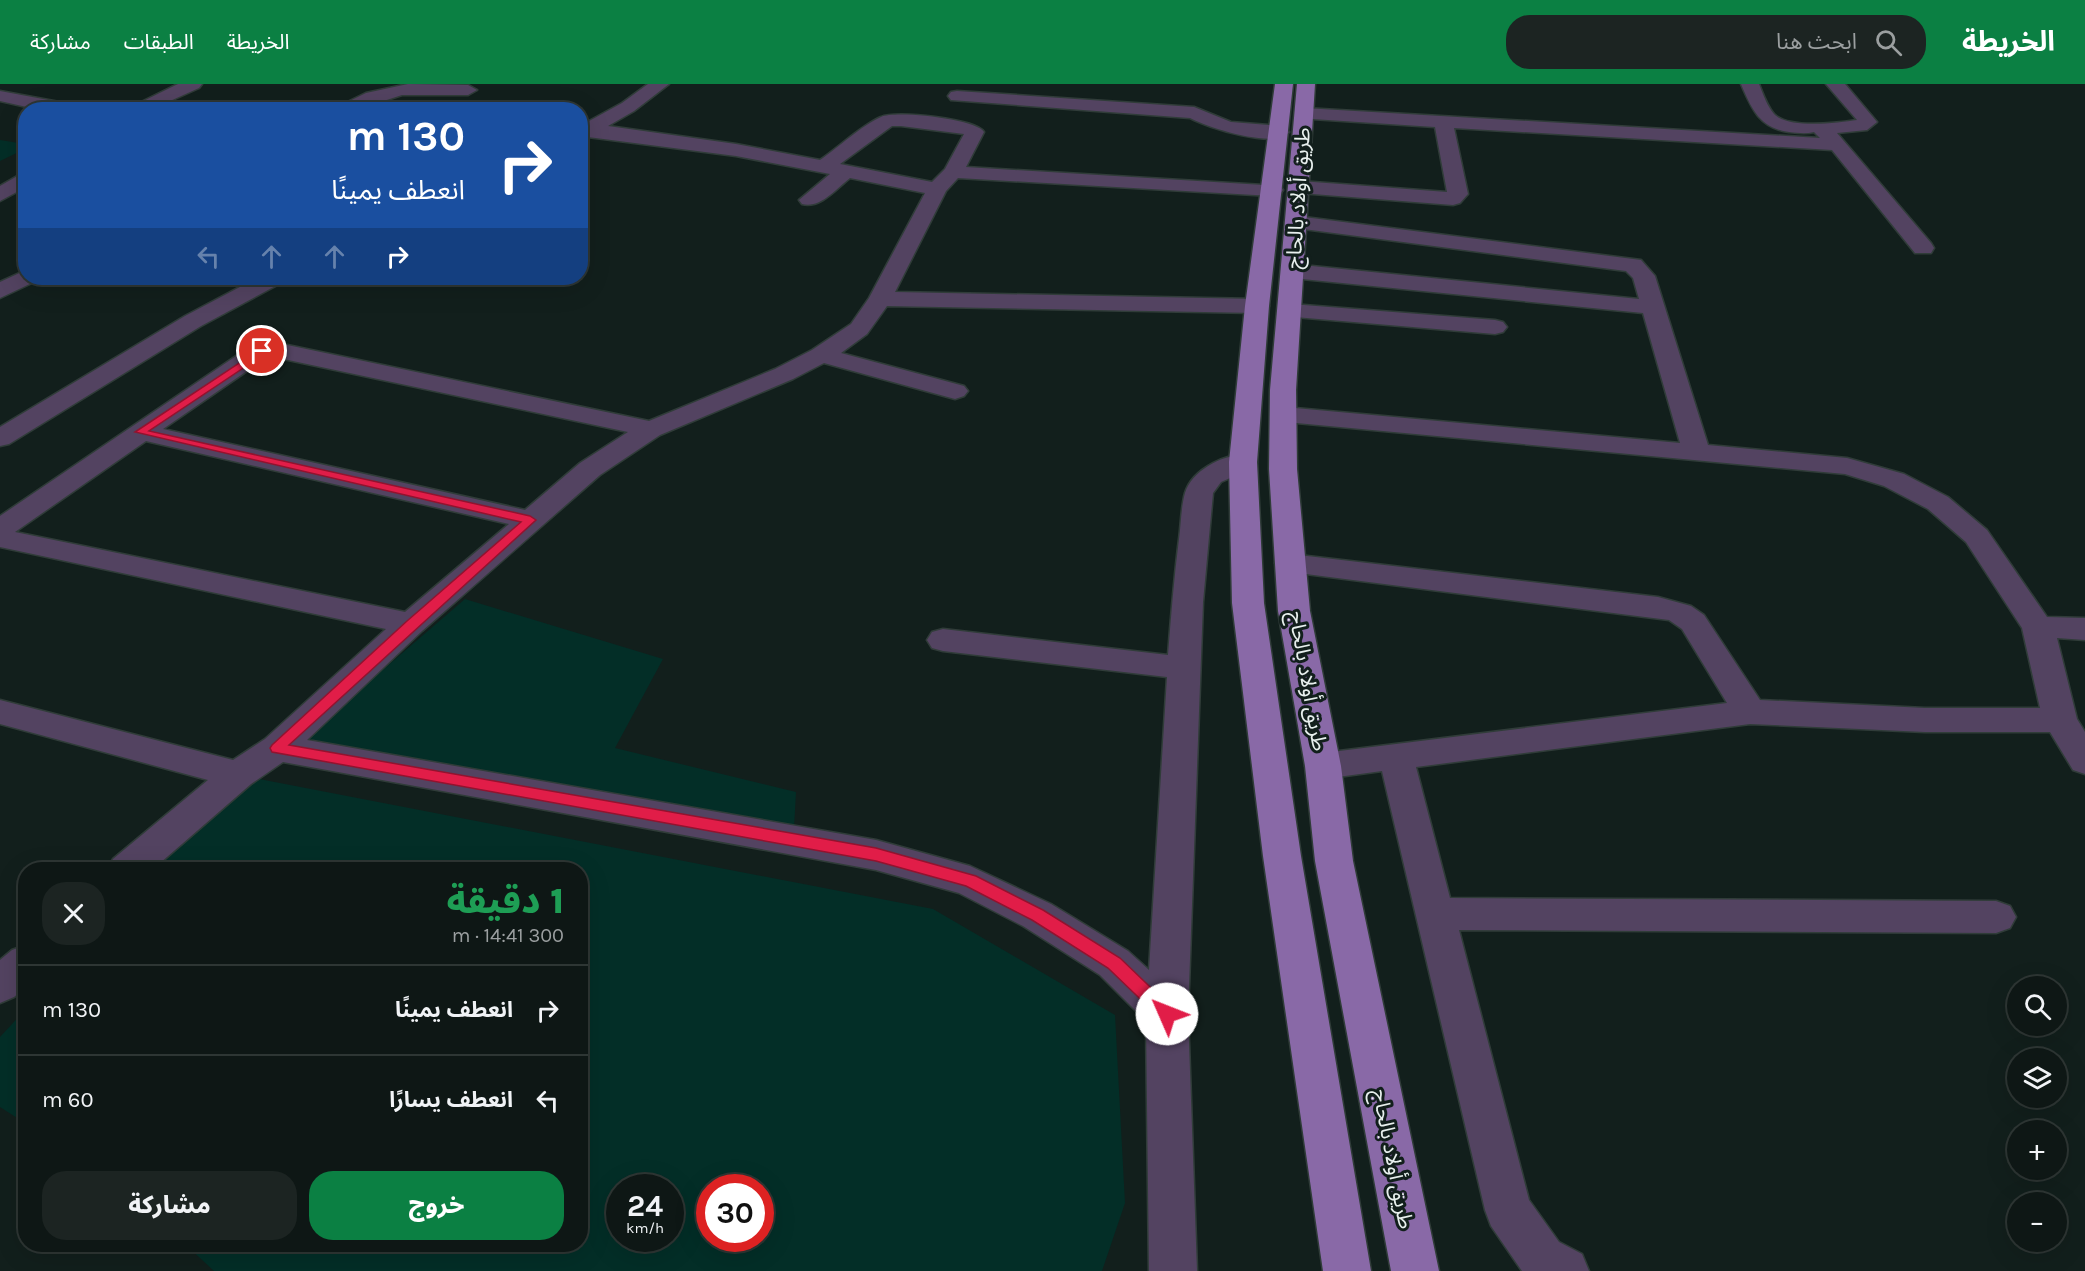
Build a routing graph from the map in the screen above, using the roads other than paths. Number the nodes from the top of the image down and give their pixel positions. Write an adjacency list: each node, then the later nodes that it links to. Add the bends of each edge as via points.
1 (193, 84): 11 (street)
2 (660, 84): 15 (street)
3 (1284, 84): 18 (main road, طريق أولاد بالحاج)
4 (1306, 84): 13 (main road, طريق أولاد بالحاج)
5 (1750, 84): 16 (street, via 1766,119 1786,127)
6 (1835, 84): 16 (street, via 1868,122)
7 (468, 90): 12 (street, via 409,87 372,94)
8 (0, 96): 10 (street)
9 (957, 96): 18 (street, via 1194,113 1230,128)
10 (30, 102)
11 (152, 102)
12 (356, 102)
13 (1304, 114): 14 (street); 24 (main road, طريق أولاد بالحاج)
14 (1443, 121): 19 (street); 24 (street, via 1458,194 1453,199)
15 (588, 129)
16 (1821, 129): 19 (street)
17 (588, 131): 20 (street, via 715,147)
18 (1280, 132): 26 (main road, طريق أولاد بالحاج)
19 (1838, 145): 30 (street)
20 (824, 167): 21 (street); 22 (street, via 884,123 902,120 974,131)
21 (846, 171): 25 (street); 28 (street)
22 (953, 172): 25 (street); 26 (street)
23 (18, 183): 27 (street)
24 (1300, 188): 29 (main road, طريق أولاد بالحاج)
25 (937, 189): 35 (street)
26 (1273, 190): 36 (main road, طريق أولاد بالحاج)
27 (0, 195)
28 (809, 200)
29 (1296, 222): 31 (main road, طريق أولاد بالحاج); 37 (street, via 1633,266 1644,276)
30 (1923, 248)
31 (1292, 271): 37 (street); 38 (main road, طريق أولاد بالحاج)
32 (18, 281): 34 (street)
33 (260, 285): 45 (street)
34 (0, 291)
35 (880, 299): 36 (street); 40 (street, via 859,329)
36 (1257, 306): 47 (main road, طريق أولاد بالحاج)
37 (1653, 307): 46 (street)
38 (1292, 311): 39 (street); 42 (main road, طريق أولاد بالحاج)
39 (1495, 327)
40 (821, 355): 41 (street); 43 (street)
41 (955, 391)
42 (1284, 415): 46 (street); 51 (main road, طريق أولاد بالحاج, via 1283,469)
43 (651, 429): 44 (street, via 273,349 254,355); 48 (street, via 590,469)
44 (140, 432): 48 (street); 49 (street)
45 (0, 438)
46 (1696, 451): 53 (street, via 1847,466 1894,480 1938,503 1977,536)
47 (1243, 462): 56 (street, via 1212,474 1200,493 1187,602); 72 (main road, طريق أولاد بالحاج, via 1248,603 1282,856)
48 (530, 520): 52 (street)
49 (0, 529)
50 (0, 538): 52 (street)
51 (1290, 563): 58 (street, via 1658,606 1680,613 1693,622); 63 (main road, طريق أولاد بالحاج, via 1294,611)
52 (411, 624): 60 (street)
53 (2038, 627): 54 (street); 59 (street)
54 (2085, 629)
55 (943, 640): 56 (street)
56 (1184, 668): 70 (street)
57 (0, 712): 64 (street)
58 (1750, 712): 59 (street, via 1925,720); 61 (street)
59 (2060, 720): 62 (street)
60 (277, 748): 64 (street); 70 (street, via 876,855 970,880 1037,915 1114,963)
61 (1396, 756): 63 (street); 66 (street)
62 (2085, 761)
63 (1323, 766): 73 (main road, طريق أولاد بالحاج, via 1334,861)
64 (238, 775): 65 (street)
65 (135, 862)
66 (1435, 915): 67 (street); 74 (street, via 1508,1210 1542,1259)
67 (1996, 917)
68 (18, 969): 69 (street)
69 (0, 986)
70 (1167, 1014): 71 (street)
71 (1173, 1271)
72 (1347, 1271)
73 (1415, 1271)
74 (1565, 1271)

